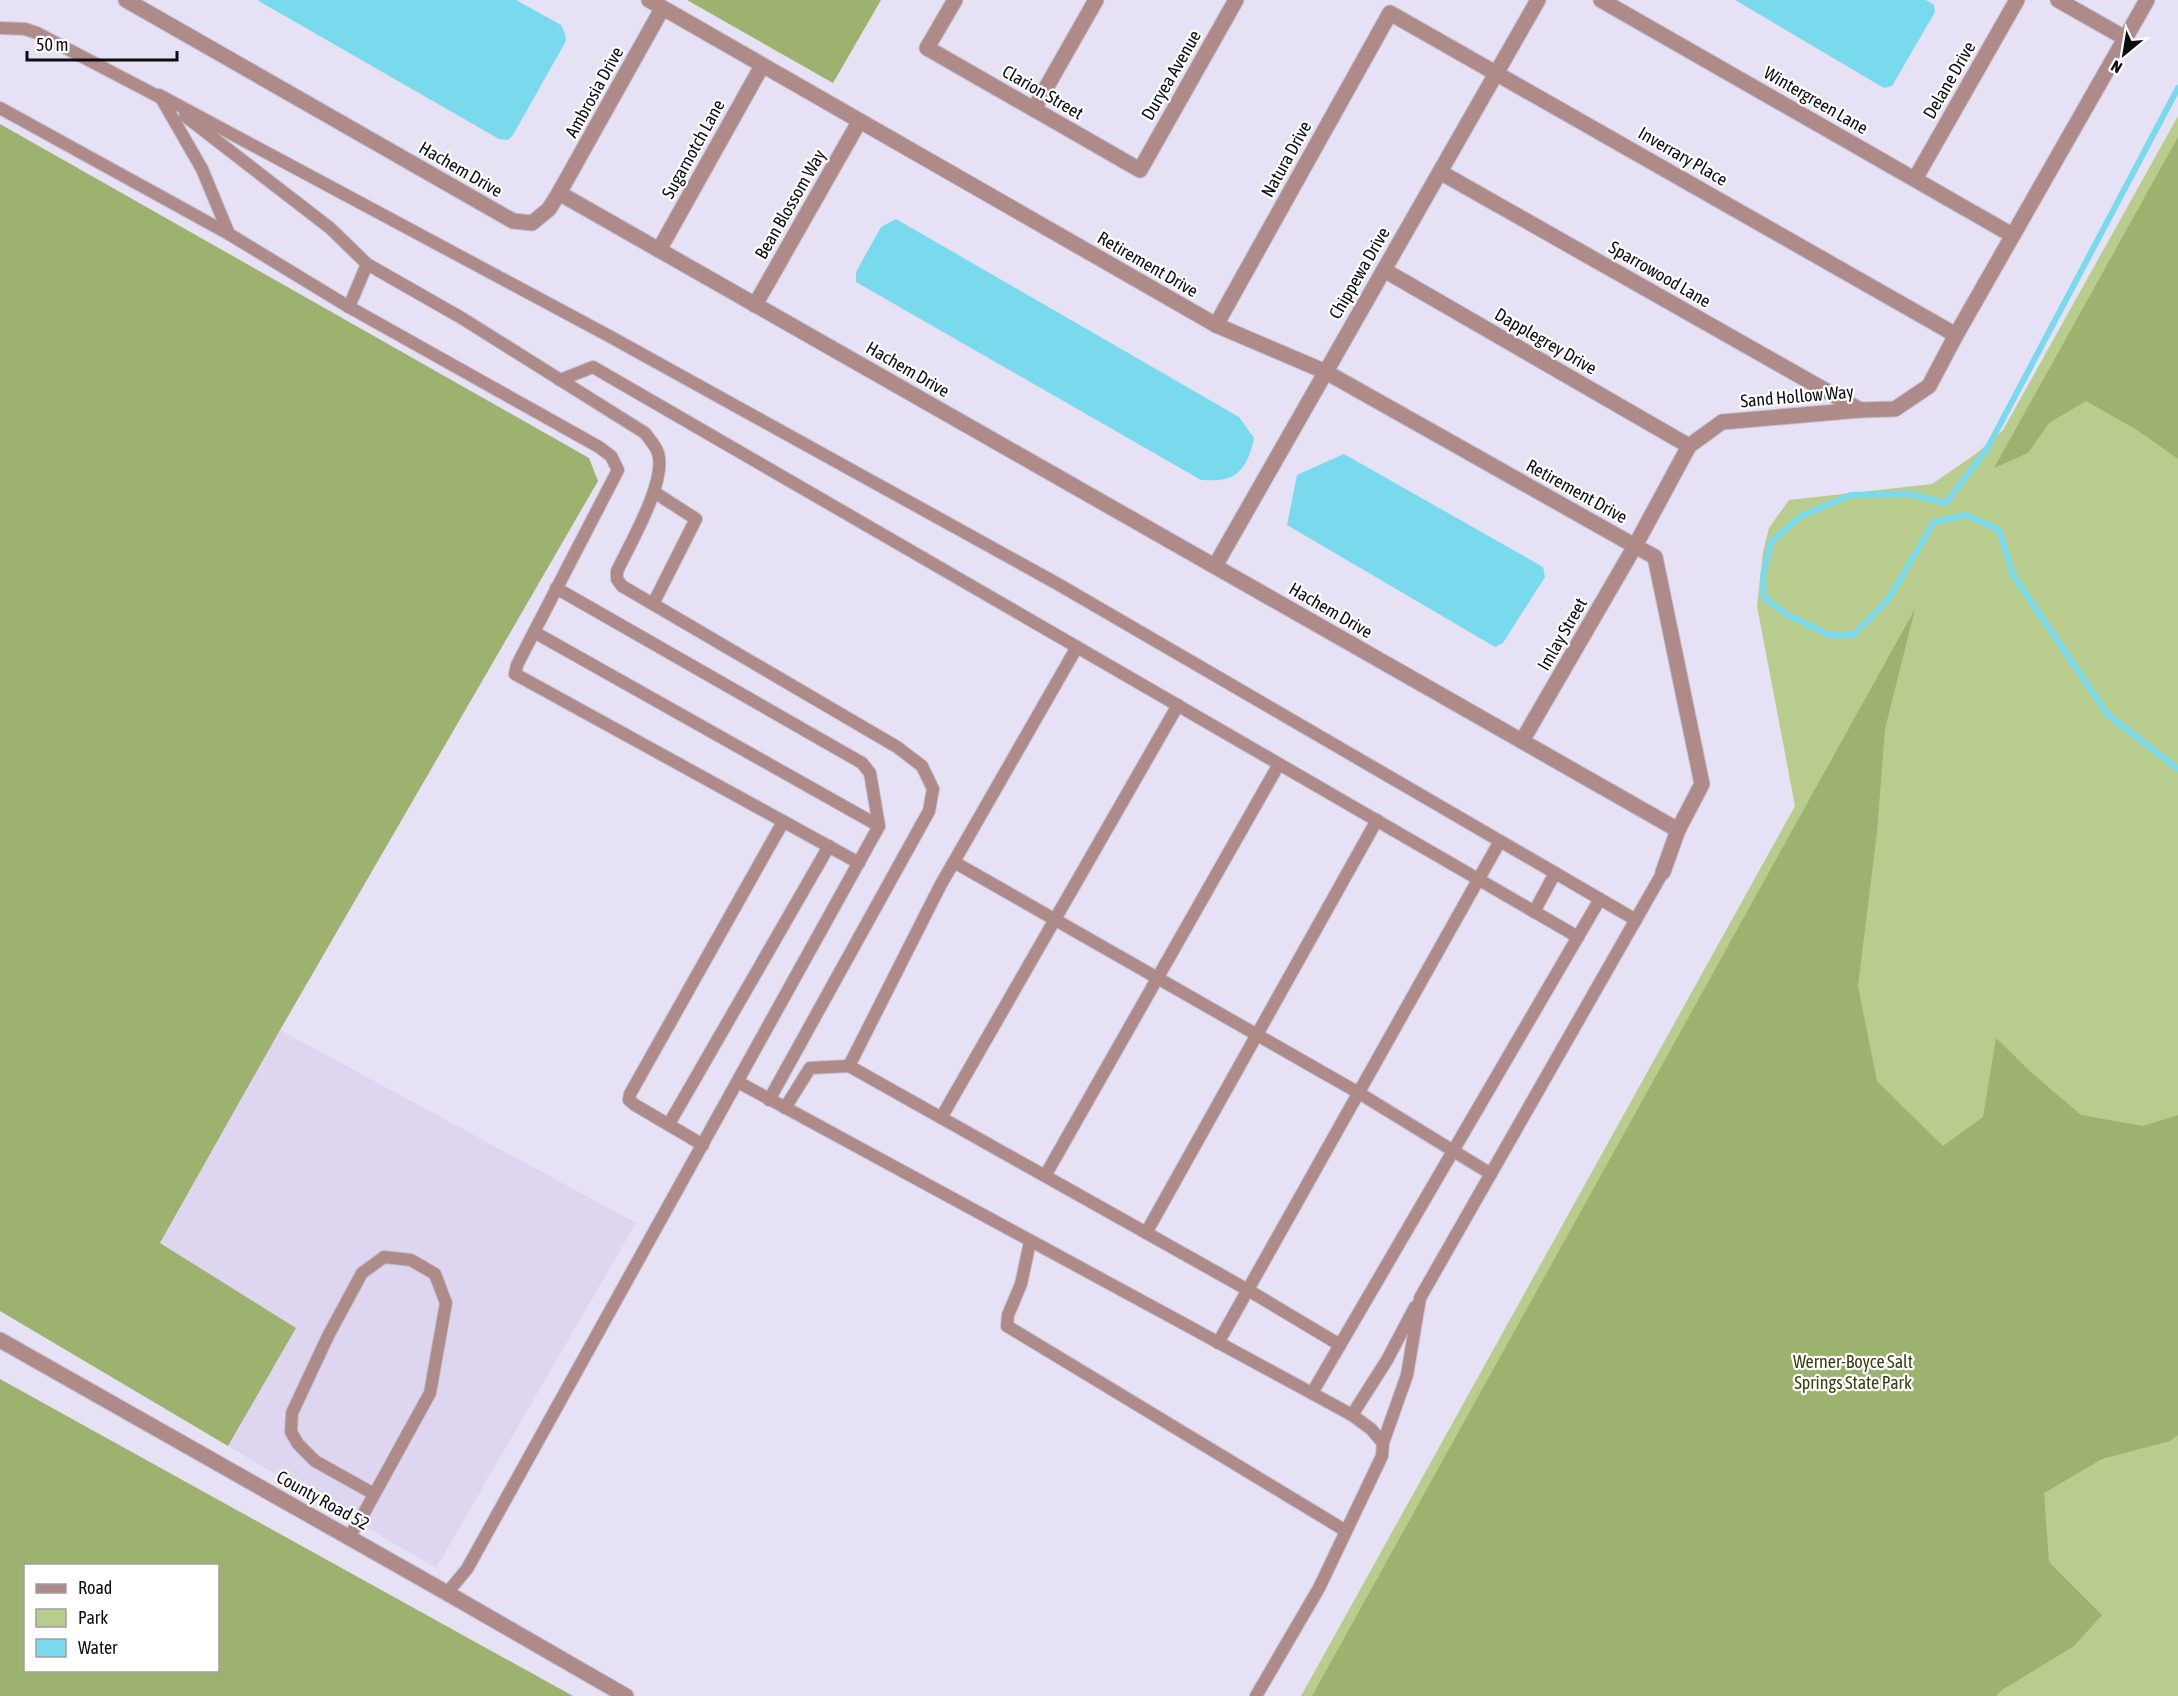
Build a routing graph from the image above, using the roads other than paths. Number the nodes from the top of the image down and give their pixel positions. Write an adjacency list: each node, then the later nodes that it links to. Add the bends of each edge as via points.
1 (126, 0): 24 (street, Hachem Drive, via 513,221 532,223 549,210)
2 (649, 0): 11 (street, Retirement Drive)
3 (955, 0): 19 (street, Clarion Street, via 927,48)
4 (1096, 0): 19 (street)
5 (1236, 0): 21 (street, Duryea Avenue)
6 (1538, 0): 16 (street, Chippewa Drive)
7 (1601, 0): 23 (street, Wintergreen Lane)
8 (2017, 0): 23 (street, Delane Drive)
9 (2058, 0): 14 (street)
10 (2147, 0): 14 (street, Sand Hollow Way)
11 (662, 9): 15 (street, Retirement Drive); 24 (street, Ambrosia Drive)
12 (1390, 13): 16 (street, Inverrary Place); 32 (street, Natura Drive)
13 (0, 28): 17 (lane, via 37,33)
14 (2125, 38): 26 (street, Sand Hollow Way)
15 (762, 66): 20 (street, Retirement Drive); 27 (street, Sugarnotch Lane)
16 (1497, 72): 22 (street, Chippewa Drive); 33 (street, Inverrary Place)
17 (159, 95): 25 (lane, via 202,169); 28 (lane, via 330,228); 52 (lane, via 609,336 1045,577)
18 (0, 108): 25 (lane)
19 (1034, 109): 21 (street, Clarion Street)
20 (859, 122): 30 (street, Bean Blossom Way); 32 (street, Retirement Drive)
21 (1140, 170)
22 (1440, 172): 29 (street, Chippewa Drive); 36 (street, Sparrowood Lane)
23 (1915, 179): 26 (street, Wintergreen Lane)
24 (559, 194): 27 (street, Hachem Drive)
25 (229, 234): 31 (lane)
26 (2012, 235): 33 (street, Sand Hollow Way)
27 (659, 250): 30 (street, Hachem Drive)
28 (367, 264): 31 (lane); 35 (lane)
29 (1384, 270): 34 (street, Chippewa Drive); 37 (street, Dapplegrey Drive)
30 (755, 305): 40 (street, Hachem Drive)
31 (349, 307): 41 (lane, via 612,456 618,470)
32 (1216, 325): 34 (street, Retirement Drive)
33 (1956, 335): 36 (street, Sand Hollow Way, via 1929,386 1895,409)
34 (1326, 372): 39 (street, Retirement Drive); 40 (street, Chippewa Drive)
35 (560, 380): 38 (lane, via 645,433 658,451 661,470); 44 (lane, via 593,367)
36 (1860, 410): 37 (street, Sand Hollow Way, via 1722,423)
37 (1689, 446): 39 (street, Sand Hollow Way)
38 (654, 492): 42 (lane, via 617,571 622,586); 42 (lane, via 696,519)
39 (1635, 546): 46 (street, Imlay Street); 51 (street, via 1655,557 1702,784)
40 (1215, 566): 46 (street, Hachem Drive)
41 (556, 588): 43 (lane); 50 (lane, via 862,763 870,773)
42 (653, 604): 69 (lane, via 897,747 922,766 933,789 929,811)
43 (534, 632): 49 (lane, via 515,674); 50 (lane)
44 (1077, 647): 45 (lane); 54 (lane)
45 (1178, 705): 47 (lane); 61 (lane)
46 (1522, 741): 51 (street, Hachem Drive)
47 (1279, 764): 48 (lane); 64 (lane)
48 (1377, 820): 58 (lane); 65 (lane)
49 (783, 822): 53 (lane); 72 (lane, via 630,1094 629,1100 635,1105)
50 (879, 826): 55 (lane)
51 (1678, 830): 56 (street)
52 (1500, 841): 57 (lane); 58 (lane)
53 (829, 846): 55 (lane); 72 (lane)
54 (954, 862): 61 (lane); 66 (lane)
55 (859, 863): 67 (lane)
56 (1663, 872): 62 (lane)
57 (1555, 873): 59 (lane); 60 (lane)
58 (1480, 880): 60 (lane); 68 (lane)
59 (1600, 899): 62 (lane); 63 (lane)
60 (1534, 912): 63 (lane)
61 (1055, 919): 64 (lane); 71 (lane)
62 (1636, 920): 75 (lane)
63 (1578, 937): 74 (lane)
64 (1158, 978): 65 (lane); 76 (lane)
65 (1256, 1034): 68 (lane); 77 (lane)
66 (849, 1066): 70 (lane, via 810,1068); 71 (lane)
67 (738, 1082): 69 (lane); 73 (lane)
68 (1359, 1093): 74 (lane); 79 (lane)
69 (770, 1100): 70 (lane)
70 (784, 1108): 78 (lane)
71 (941, 1118): 76 (lane)
72 (669, 1124): 73 (lane)
73 (703, 1145): 90 (lane, via 467,1569)
74 (1454, 1150): 75 (lane); 83 (lane)
75 (1491, 1174): 80 (lane)
76 (1045, 1176): 77 (lane)
77 (1146, 1233): 79 (lane)
78 (1030, 1242): 82 (lane); 88 (lane, via 1007,1326)
79 (1248, 1290): 82 (lane); 83 (lane)
80 (1420, 1298): 85 (lane); 86 (lane, via 1407,1375)
81 (0, 1340): 89 (street, County Road 52)
82 (1218, 1343): 84 (lane)
83 (1340, 1345): 84 (lane)
84 (1312, 1393): 85 (lane)
85 (1353, 1415): 86 (lane)
86 (1383, 1443): 88 (lane, via 1382,1456)
87 (374, 1494): 87 (lane, via 430,1393 446,1303 435,1274 411,1260 384,1257 362,1273 328,1336 292,1413 291,1432 315,1461); 89 (lane)
88 (1346, 1531): 92 (lane, via 1319,1588)
89 (349, 1537): 90 (street, County Road 52)
90 (447, 1593): 91 (street, County Road 52)
91 (626, 1696)
92 (1256, 1696)

